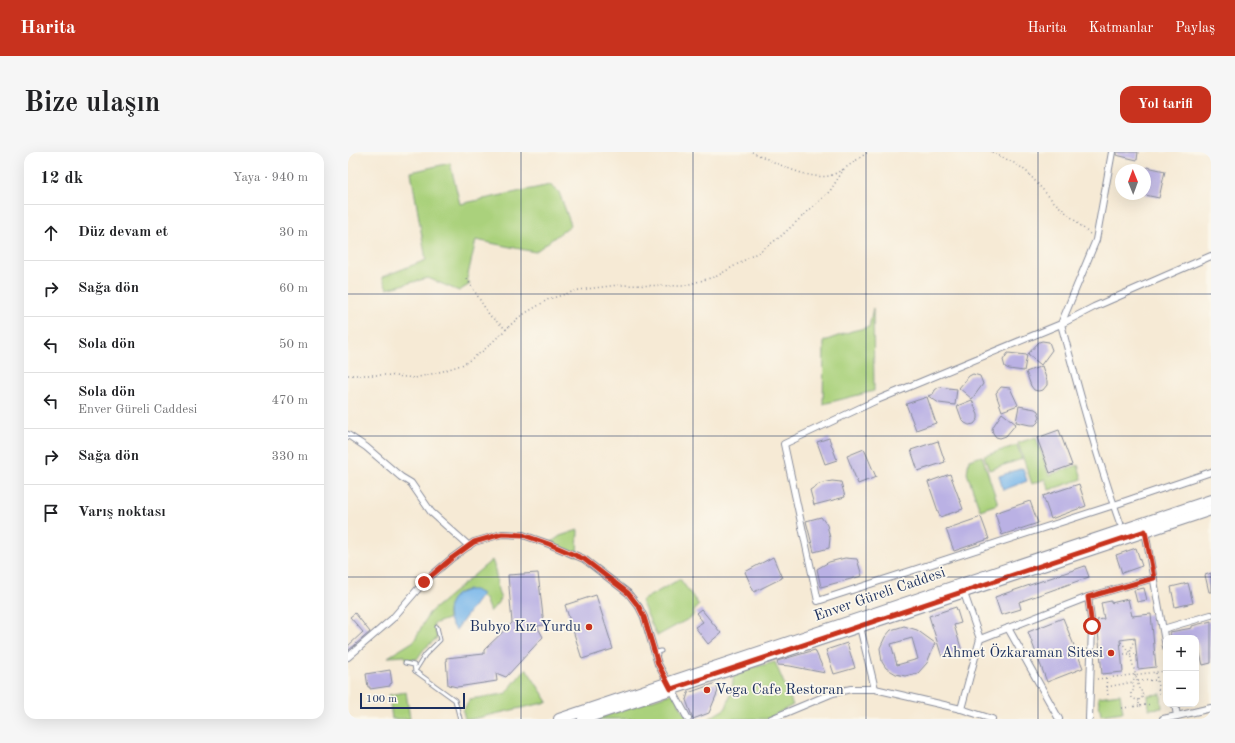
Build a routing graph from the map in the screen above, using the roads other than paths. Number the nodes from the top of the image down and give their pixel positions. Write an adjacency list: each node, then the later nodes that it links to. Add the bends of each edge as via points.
1 (1112, 152): 3 (street, via 1096,240)
2 (1211, 256): 3 (street)
3 (1061, 324): 7 (street); 7 (street, via 877,400 784,444 818,601)
4 (348, 435): 11 (street, via 411,483 431,512)
5 (1211, 472): 7 (street)
6 (1211, 500): 26 (main road, Enver Güreli Caddesi)
7 (1114, 505): 9 (street)
8 (1211, 510): 10 (main road, Enver Güreli Caddesi)
9 (1120, 523)
10 (1145, 531): 12 (street); 16 (main road, Enver Güreli Caddesi)
11 (469, 546): 23 (street, via 424,582 392,619); 26 (street, via 474,542 502,534 523,535 584,559 628,593 639,607 648,627 658,664)
12 (1154, 578): 14 (street); 19 (street)
13 (965, 596): 21 (street)
14 (1088, 597): 18 (street); 39 (street, via 1092,626)
15 (1211, 615): 19 (street)
16 (860, 626): 26 (main road, Enver Güreli Caddesi); 27 (street)
17 (437, 627): 25 (lane, via 440,640)
18 (1008, 628): 21 (street); 38 (street)
19 (1163, 629): 20 (street)
20 (1164, 635)
21 (980, 639): 30 (street)
22 (661, 650): 26 (lane, via 657,652)
23 (348, 657)
24 (406, 663): 25 (lane, via 414,665)
25 (415, 671): 32 (lane, via 455,700)
26 (668, 683): 33 (main road, Enver Güreli Caddesi); 34 (main road, Enver Güreli Caddesi); 35 (street)
27 (875, 689): 30 (street); 36 (street, via 834,692)
28 (1176, 707): 31 (street)
29 (1211, 708): 31 (street)
30 (962, 710): 37 (street)
31 (1177, 716): 40 (street)
32 (460, 719)
33 (559, 719)
34 (583, 719)
35 (688, 719)
36 (771, 719)
37 (992, 719)
38 (1059, 719)
39 (1089, 719)
40 (1163, 719)

